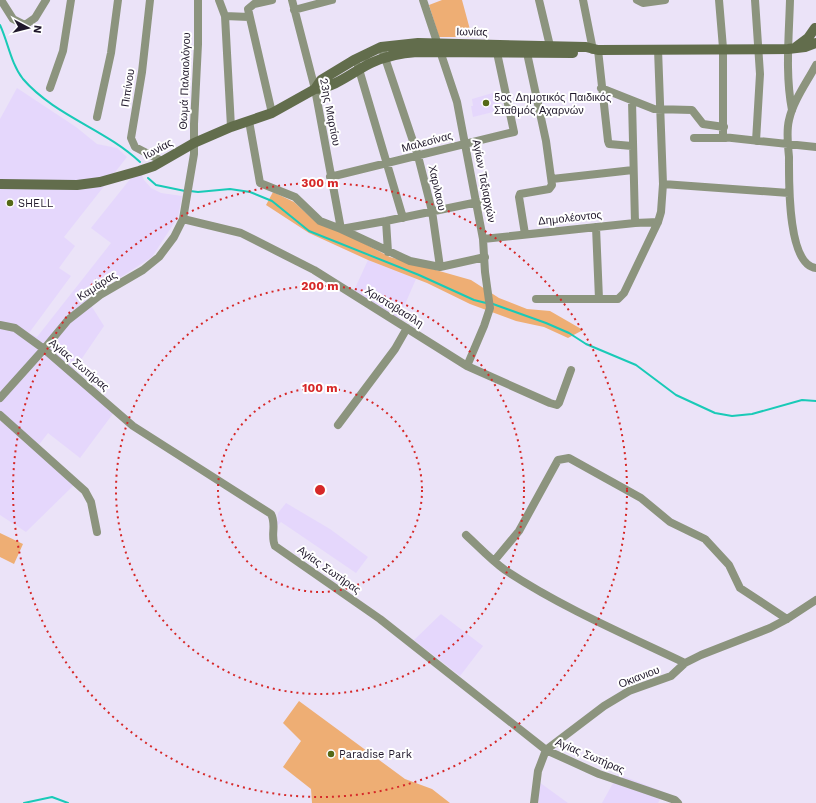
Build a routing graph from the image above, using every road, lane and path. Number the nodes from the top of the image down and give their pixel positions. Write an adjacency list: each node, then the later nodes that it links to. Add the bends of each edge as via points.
1 (1, 0): 2 (street, via 13,19 25,25 35,18)
2 (46, 0)
3 (71, 0): 38 (street, via 63,51)
4 (118, 0): 45 (street, via 111,53)
5 (150, 0): 58 (street, Πιπίνου, via 131,138 135,147)
6 (198, 0): 52 (street, Θωμά Παλαιολόγου)
7 (219, 0): 20 (street)
8 (272, 0): 21 (street, via 250,6)
9 (292, 0): 19 (street, 23ης Μαρτίου)
10 (332, 0): 19 (street)
11 (425, 0): 27 (street, Αγίων Ταξιαρχών)
12 (539, 0): 25 (street)
13 (583, 0): 33 (street)
14 (637, 0): 15 (street, via 643,3)
15 (665, 0)
16 (718, 0): 28 (street)
17 (755, 0): 32 (street)
18 (790, 0): 29 (street)
19 (294, 10): 40 (street, 23ης Μαρτίου)
20 (226, 16): 21 (street); 47 (street)
21 (248, 17): 44 (street)
22 (816, 27): 23 (main road); 29 (main road, via 805,41)
23 (816, 39)
24 (816, 43): 29 (main road, Ιωνίας)
25 (550, 46): 30 (main road, Ιωνίας); 33 (main road, Ιωνίας, via 586,47)
26 (381, 47): 27 (main road, Ιωνίας, via 405,43); 35 (street, Χαριλαου); 36 (main road, Ιωνίας)
27 (439, 48): 30 (main road, Ιωνίας); 35 (main road, Ιωνίας); 53 (street, Αγίων Ταξιαρχών, via 457,102)
28 (723, 48): 31 (main road, Ιωνίας); 32 (main road, Ιωνίας); 48 (street)
29 (791, 48): 32 (main road, Ιωνίας); 43 (street)
30 (496, 49): 34 (main road, Ιωνίας); 53 (street, Μαλεσίνας, via 514,132)
31 (658, 49): 33 (main road, Ιωνίας); 42 (street)
32 (759, 49): 51 (street)
33 (595, 50): 34 (main road, Ιωνίας, via 586,53); 39 (street)
34 (527, 53): 62 (street)
35 (385, 57): 36 (main road, Ιωνίας); 57 (street, Χαριλαου)
36 (357, 64): 40 (main road, Ιωνίας, via 325,89); 59 (street)
37 (816, 65): 43 (street)
38 (50, 88)
39 (601, 88): 41 (street); 55 (street, via 608,141 610,144)
40 (316, 89): 44 (main road, Ιωνίας); 61 (street, 23ης Μαρτίου)
41 (632, 101): 42 (street); 55 (street)
42 (659, 109): 48 (street, via 692,110 703,124); 64 (street)
43 (792, 110): 54 (street)
44 (272, 113): 46 (main road, Ιωνίας)
45 (97, 117)
46 (249, 121): 47 (main road, Ιωνίας); 75 (street, via 260,183 295,197 320,221)
47 (232, 127): 52 (main road, Ιωνίας)
48 (724, 127): 50 (street)
49 (694, 138): 50 (street)
50 (724, 138): 51 (street)
51 (756, 141): 54 (street)
52 (194, 143): 58 (main road, Ιωνίας); 65 (street, Θωμά Παλαιολόγου)
53 (465, 143): 57 (street, Μαλεσίνας); 67 (street, Αγίων Ταξιαρχών)
54 (788, 144): 56 (street); 66 (street)
55 (632, 146): 60 (street)
56 (816, 147)
57 (418, 156): 59 (street, Μαλεσίνας); 68 (street, Χαριλαου)
58 (158, 164): 63 (main road, Ιωνίας, via 100,182 77,185)
59 (386, 165): 61 (street, Μαλεσίνας); 69 (street)
60 (633, 170): 62 (street); 73 (street)
61 (330, 177): 75 (street, 23ης Μαρτίου)
62 (552, 179): 76 (street, via 549,189 520,194)
63 (0, 184)
64 (663, 184): 66 (street); 72 (street)
65 (189, 191): 70 (street, Καμάρας)
66 (789, 193): 81 (street, via 792,226 804,261 812,268)
67 (478, 202): 68 (street); 77 (street, Αγίων Ταξιαρχών)
68 (432, 210): 69 (street); 80 (street, Χαριλαου)
69 (403, 218): 71 (street)
70 (183, 219): 85 (street, Χριστοβασίλη, via 241,233 314,270); 86 (street, Καμάρας, via 174,237 159,257 143,270 84,306 68,320)
71 (386, 221): 75 (street); 78 (street)
72 (658, 222): 73 (street, Δημολέοντος); 83 (street, via 622,296)
73 (635, 223): 74 (street, Δημολέοντος)
74 (596, 227): 76 (street, Δημολέοντος); 83 (street)
75 (341, 229): 78 (street)
76 (525, 234): 77 (street, Δημολέοντος)
77 (483, 239): 79 (street, Αγίων Ταξιαρχών)
78 (388, 252): 80 (street, via 410,261)
79 (485, 257): 80 (street); 87 (street, Αγίων Ταξιαρχών, via 490,308)
80 (440, 268)
81 (816, 268)
82 (536, 299): 83 (street)
83 (599, 299)
84 (0, 325): 86 (street, Αγίας Σωτήρας, via 15,328)
85 (407, 328): 87 (street, Χριστοβασίλη); 91 (street, via 395,349)
86 (44, 349): 89 (street, Καμάρας); 98 (street, Αγίας Σωτήρας, via 133,426 271,514 274,520 272,540 276,546 380,619)
87 (467, 366): 88 (street, Χριστοβασίλη, via 556,405)
88 (571, 370)
89 (0, 398)
90 (0, 414): 92 (street, via 84,492 91,502)
91 (338, 425)
92 (97, 532)
93 (466, 535): 94 (street)
94 (494, 561): 96 (street, via 519,531 558,460 569,458 641,498 670,522 705,539 729,565 740,588); 97 (street, via 580,613)
95 (816, 600): 96 (street, Οκιανιου)
96 (787, 619): 97 (street, Οκιανιου)
97 (684, 663): 98 (street, Οκιανιου, via 671,676 618,697)
98 (546, 750): 99 (street, via 538,771); 100 (street, Αγίας Σωτήρας)
99 (534, 803)
100 (678, 803)

